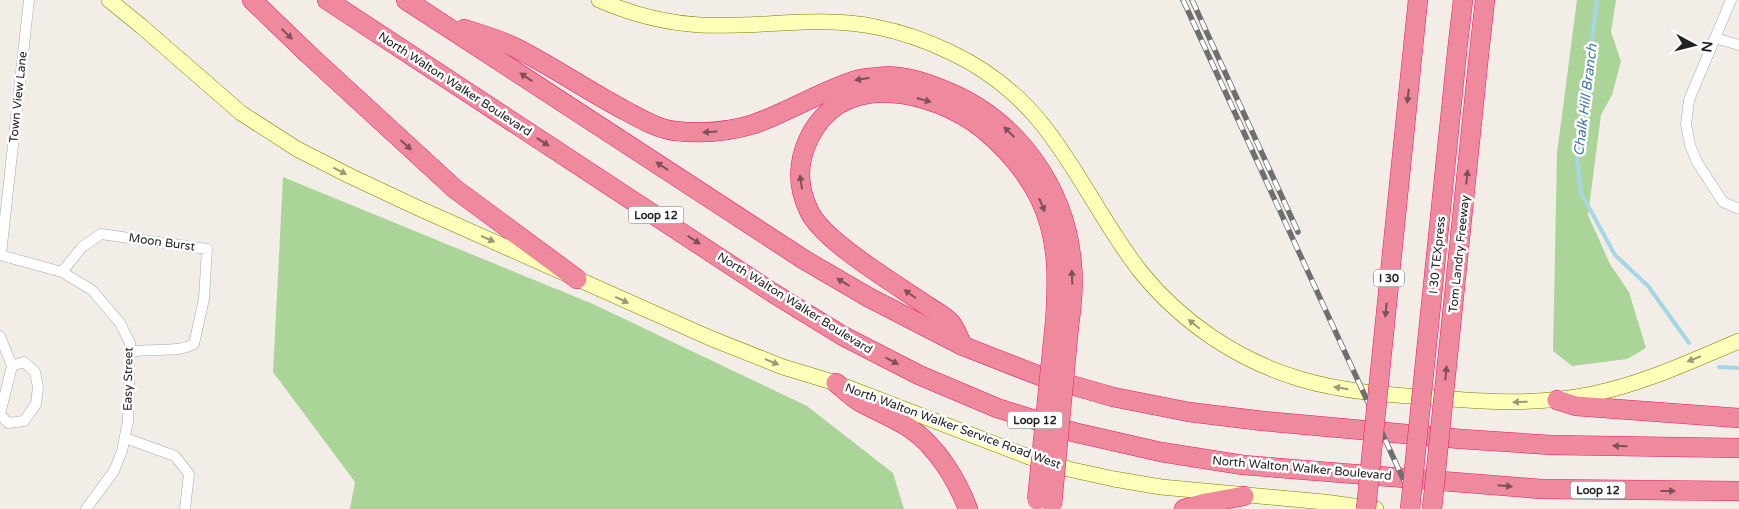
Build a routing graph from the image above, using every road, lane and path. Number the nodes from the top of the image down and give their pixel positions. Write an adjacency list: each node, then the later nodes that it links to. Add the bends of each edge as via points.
1 (29, 0): 15 (street, Town View Lane)
2 (109, 0): 17 (main road, one-way to 17, via 241,113 297,149)
3 (252, 0): 17 (highway, one-way to 17, via 455,189)
4 (327, 0): 29 (highway, North Walton Walker Boulevard / Loop 12, one-way to 29, via 843,336 919,375 997,408 1082,434 1161,452 1243,465 1541,489)
5 (406, 0): 11 (highway)
6 (599, 0): 25 (main road, one-way to 6, via 1517,403 1476,401 1340,388 1302,380 1228,348 1165,299 1140,271 1041,122 984,70 949,51 913,36 875,26 819,22 699,25 660,20 621,10)
7 (1418, 0): 36 (highway, I 30, one-way to 36, bridge)
8 (1463, 0): 38 (highway, I 30 TEXpress, bridge)
9 (1485, 0): 39 (highway, Tom Landry Freeway, one-way to 9, bridge)
10 (1731, 0): 12 (street)
11 (434, 18): 18 (highway, one-way to 11, via 1073,295 1072,264 1058,206 1046,178 1009,130 961,97 911,79 882,76 853,81 755,123 726,131 672,131 593,94 512,46); 21 (highway, one-way to 11, via 803,259)
12 (1715, 38): 13 (street); 14 (street, via 1689,100 1686,124 1697,162 1723,202)
13 (1739, 45)
14 (1739, 209)
15 (1, 255): 16 (street, Easy Street)
16 (62, 272): 22 (street, Easy Street, via 92,290 120,323 130,343); 22 (street, Moon Burst, via 82,247 101,234 207,249 204,299 194,344 173,351)
17 (577, 279): 24 (main road, North Walton Walker Service Road West, one-way to 24, via 710,338 783,367)
18 (1062, 324): 21 (highway, one-way to 18, via 950,322 846,250 810,213 802,194 799,172 802,152 816,124 843,101 884,92 930,101 983,129 1005,149 1040,200 1050,227); 31 (highway, bridge)
19 (0, 336): 23 (street)
20 (1739, 341): 25 (main road, one-way to 25, via 1634,384)
21 (963, 346): 28 (highway, one-way to 21, via 1551,445 1343,429 1207,414 1104,394 1040,376)
22 (130, 351): 27 (street, Easy Street, via 128,420)
23 (12, 366): 23 (street, via 0,414 8,423 24,421 36,404 38,387 35,372 24,362)
24 (836, 383): 30 (main road, North Walton Walker Service Road West, via 1068,469 1161,487); 34 (highway, via 858,400 911,429 928,445 944,463)
25 (1557, 400): 26 (highway, via 1576,406)
26 (1739, 418)
27 (124, 438): 32 (street, Easy Street, via 114,471); 33 (street, via 175,456 189,474)
28 (1739, 448)
29 (1739, 491)
30 (1244, 496): 35 (highway); 37 (main road, North Walton Walker Service Road West)
31 (1045, 506)
32 (86, 509)
33 (185, 509)
34 (968, 509)
35 (1184, 509)
36 (1366, 509)
37 (1376, 509)
38 (1410, 509)
39 (1432, 509)

